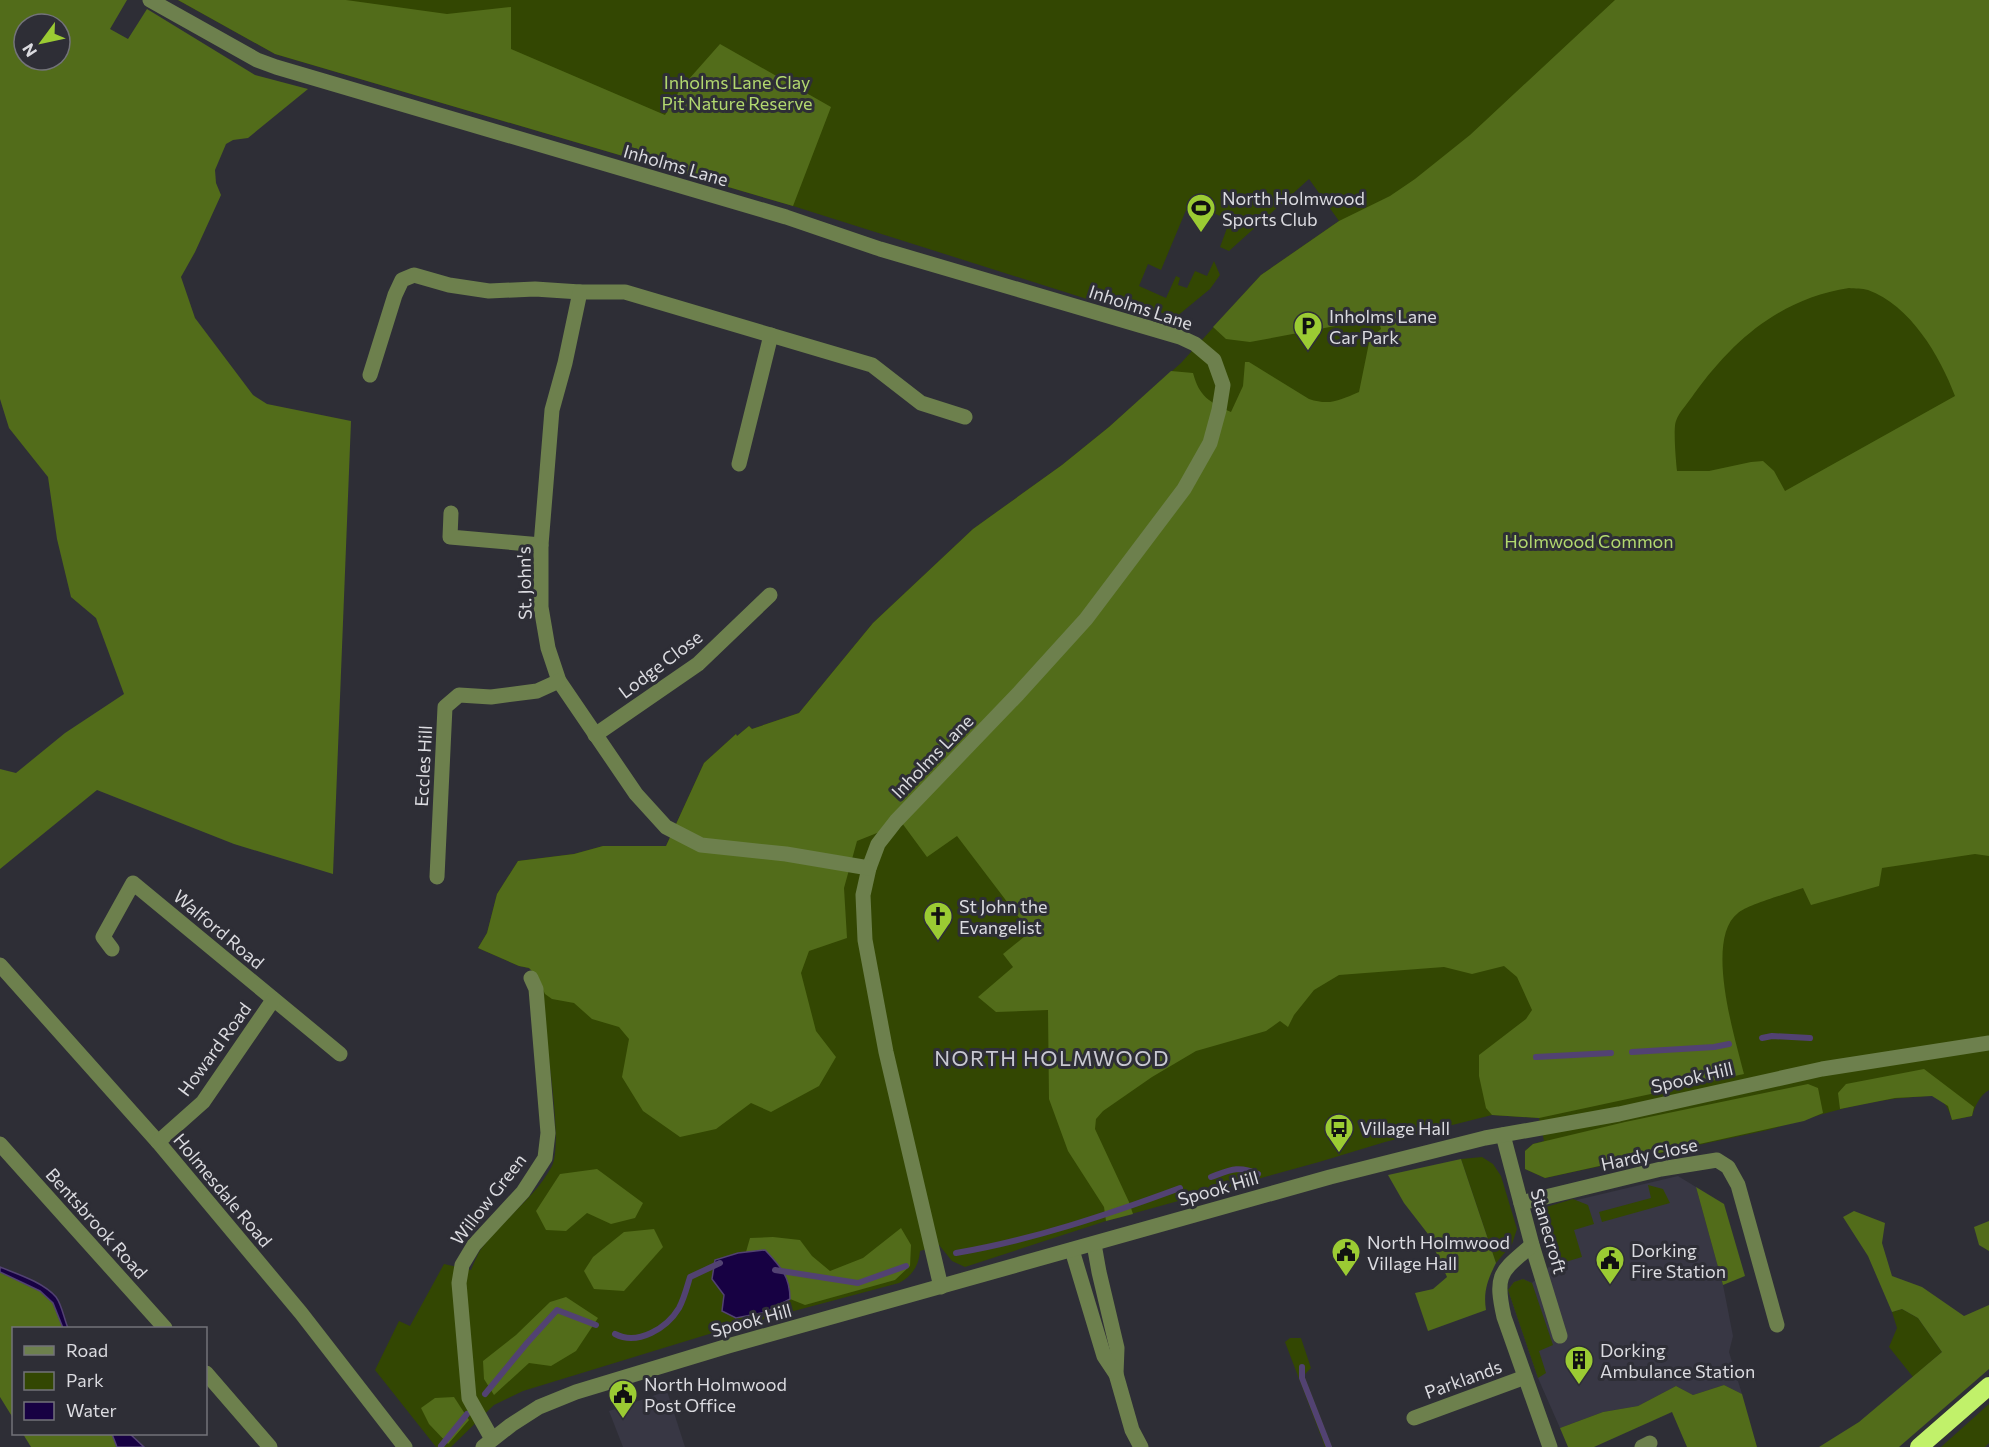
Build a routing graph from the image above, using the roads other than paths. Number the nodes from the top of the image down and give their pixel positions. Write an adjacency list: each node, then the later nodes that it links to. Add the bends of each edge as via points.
1 (150, 0): 12 (street, Inholms Lane, via 276,67 1180,337 1214,360 1223,385 1219,410 1210,443 1184,489 1086,619 896,821 878,844)
2 (580, 292): 3 (street, via 625,292); 4 (street, via 489,291 414,275 402,280 395,295); 8 (street, St. John's, via 552,410)
3 (771, 335): 5 (street, via 872,365 921,403); 6 (street)
4 (370, 375)
5 (965, 417)
6 (739, 464)
7 (451, 513): 8 (street, via 450,537)
8 (541, 545): 10 (street, St. John's, via 541,607)
9 (770, 595): 11 (street, Lodge Close, via 698,664)
10 (559, 681): 11 (street, St. John's); 13 (street, Eccles Hill, via 537,692 491,697 459,695 445,707)
11 (595, 735): 12 (street, St. John's, via 636,794 666,827 701,845)
12 (868, 868): 27 (street, Inholms Lane, via 863,895 865,940 886,1052)
13 (437, 877)
14 (112, 949): 17 (street, Walford Road, via 103,938 133,883)
15 (0, 965): 21 (street, Holmesdale Road)
16 (531, 978): 36 (street, Willow Green, via 536,989 548,1133 545,1158 523,1192 474,1245 462,1265 459,1283 469,1398)
17 (273, 1000): 19 (street, Walford Road); 21 (street, Howard Road, via 203,1102)
18 (1989, 1043): 20 (street, Spook Hill, via 1822,1069)
19 (339, 1054)
20 (1503, 1135): 23 (street, Stanecroft); 24 (street, Spook Hill, via 1330,1177)
21 (158, 1142): 38 (street, Holmesdale Road)
22 (0, 1144): 29 (street, Bentsbrook Road)
23 (1521, 1203): 25 (street, Stanecroft); 28 (street, Hardy Close, via 1661,1169 1716,1160 1728,1167 1738,1185)
24 (1094, 1244): 26 (street, Spook Hill); 32 (street, via 1117,1348)
25 (1532, 1245): 30 (street, Stanecroft); 33 (street, Parklands, via 1502,1271 1499,1294)
26 (1072, 1250): 27 (street, Spook Hill); 32 (street, via 1104,1356)
27 (941, 1287): 36 (street, Spook Hill, via 576,1392 539,1407)
28 (1777, 1325)
29 (163, 1327)
30 (1560, 1336)
31 (207, 1374): 37 (street)
32 (1116, 1374): 39 (street, via 1132,1430)
33 (1525, 1377): 35 (street, Parklands); 40 (street, Parklands)
34 (1989, 1386): 41 (highway)
35 (1414, 1418)
36 (487, 1443)
37 (270, 1447)
38 (405, 1447)
39 (1141, 1447)
40 (1550, 1447)
41 (1919, 1447)

